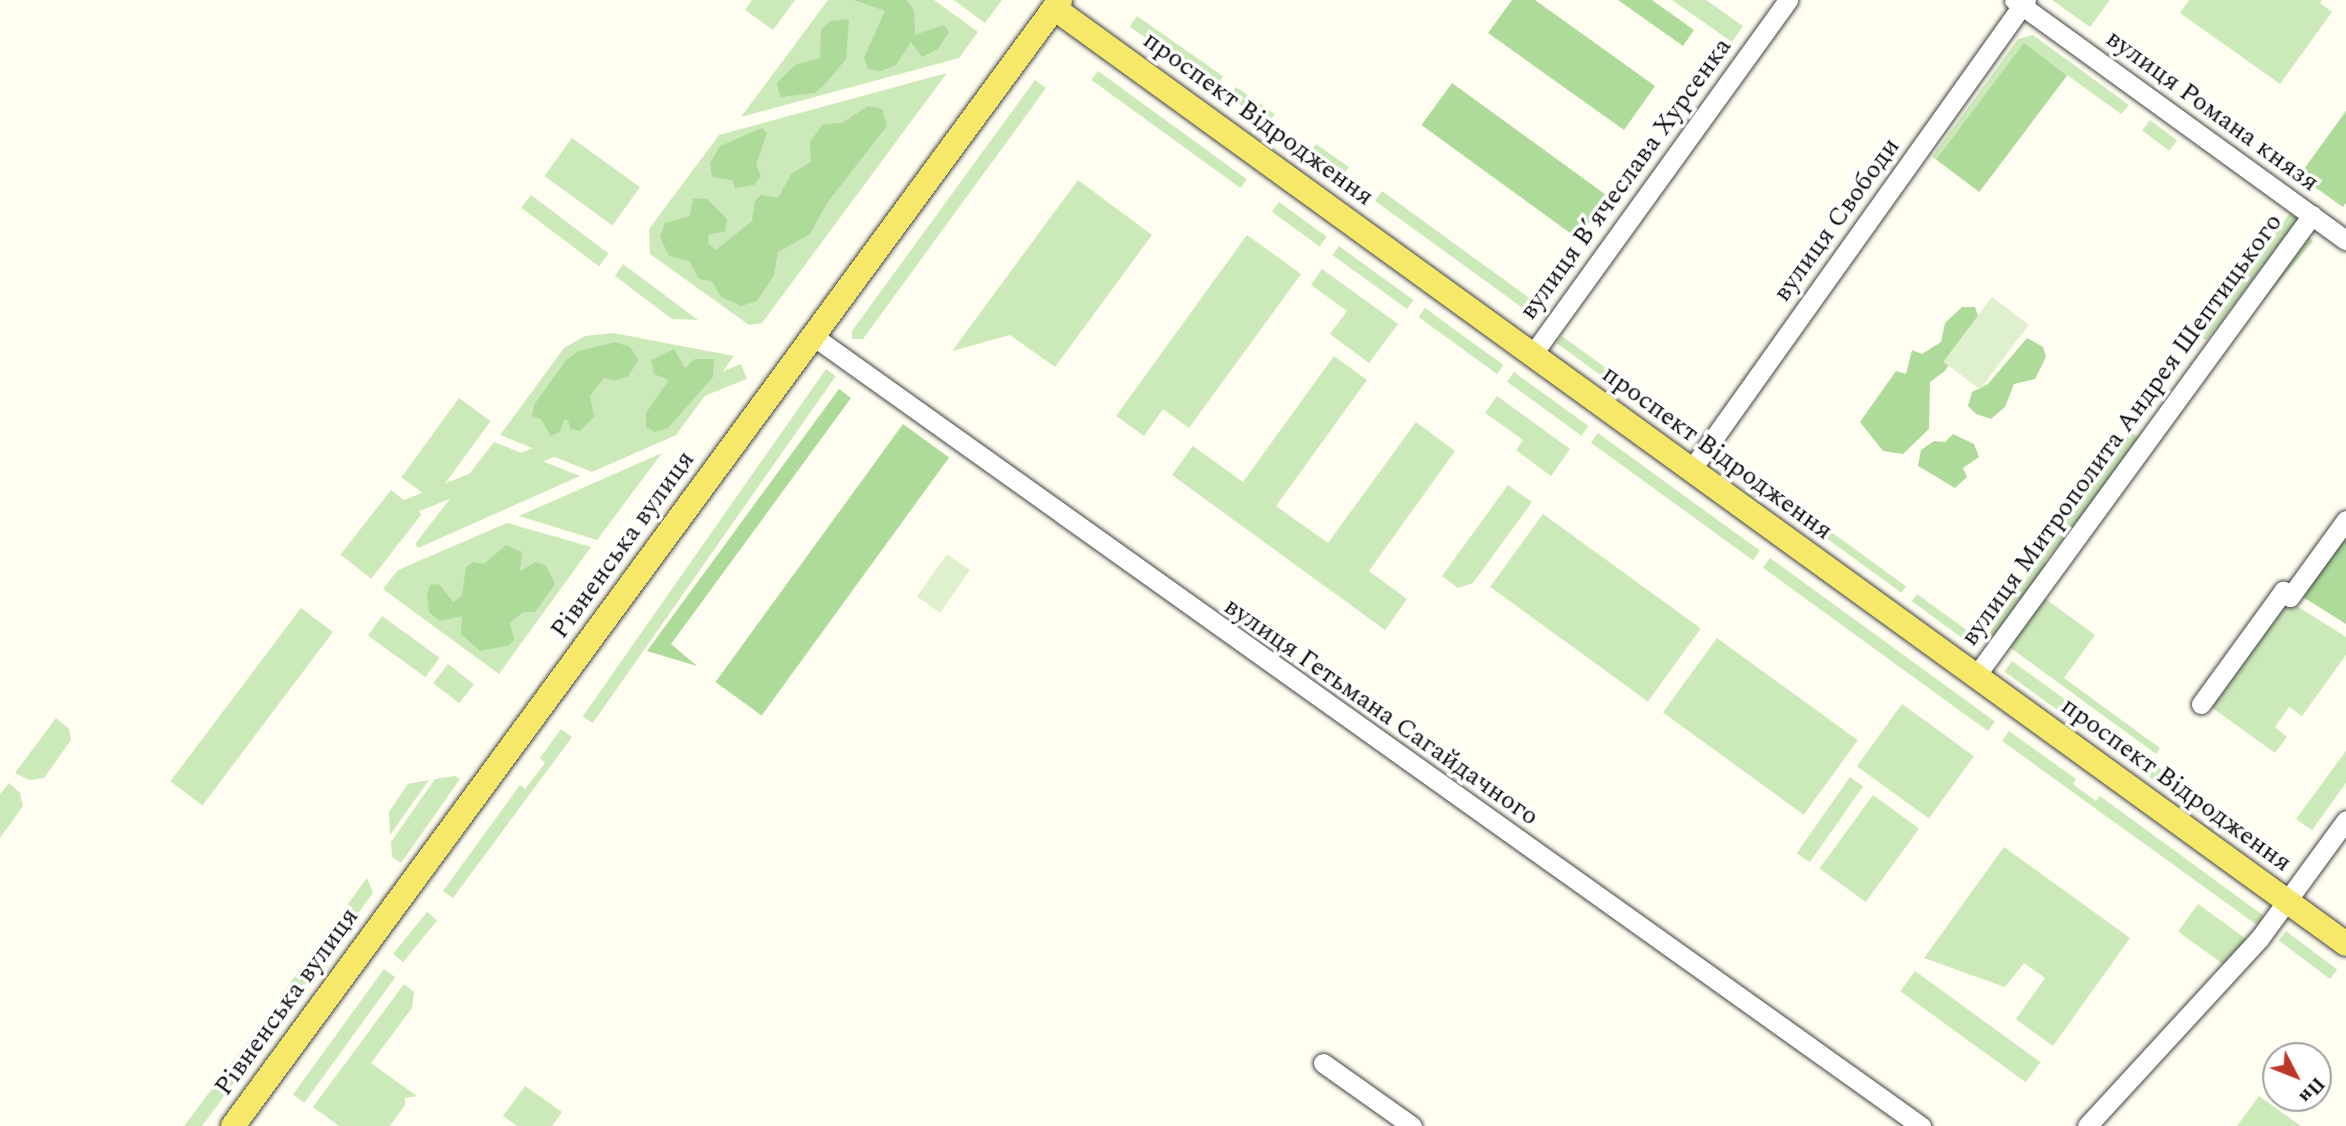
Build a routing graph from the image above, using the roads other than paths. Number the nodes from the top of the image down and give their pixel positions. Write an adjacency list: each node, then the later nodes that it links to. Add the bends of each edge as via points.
1 (1788, 0): 7 (street, вулиця Вʼячеслава Хурсенка)
2 (2021, 2): 4 (street, вулиця Романа князя); 8 (street, вулиця Свободи)
3 (1057, 4): 6 (main road, Рівненська вулиця); 7 (main road, проспект Відродження)
4 (2312, 215): 5 (street, вулиця Романа князя); 10 (street, вулиця Митрополита Андрея Шептицького)
5 (2346, 240)
6 (813, 337): 16 (main road, Рівненська вулиця); 18 (street, вулиця Гетьмана Сагайдачного)
7 (1532, 355): 8 (main road, проспект Відродження)
8 (1690, 470): 10 (main road, проспект Відродження)
9 (2346, 520): 11 (street, via 2290,597 2283,591)
10 (1975, 677): 13 (main road, проспект Відродження)
11 (2201, 704)
12 (2346, 820): 13 (street)
13 (2287, 901): 14 (main road, проспект Відродження); 19 (street, via 2259,939)
14 (2346, 944)
15 (1323, 1063): 17 (street)
16 (233, 1126)
17 (1412, 1126)
18 (1921, 1126)
19 (2087, 1126)

